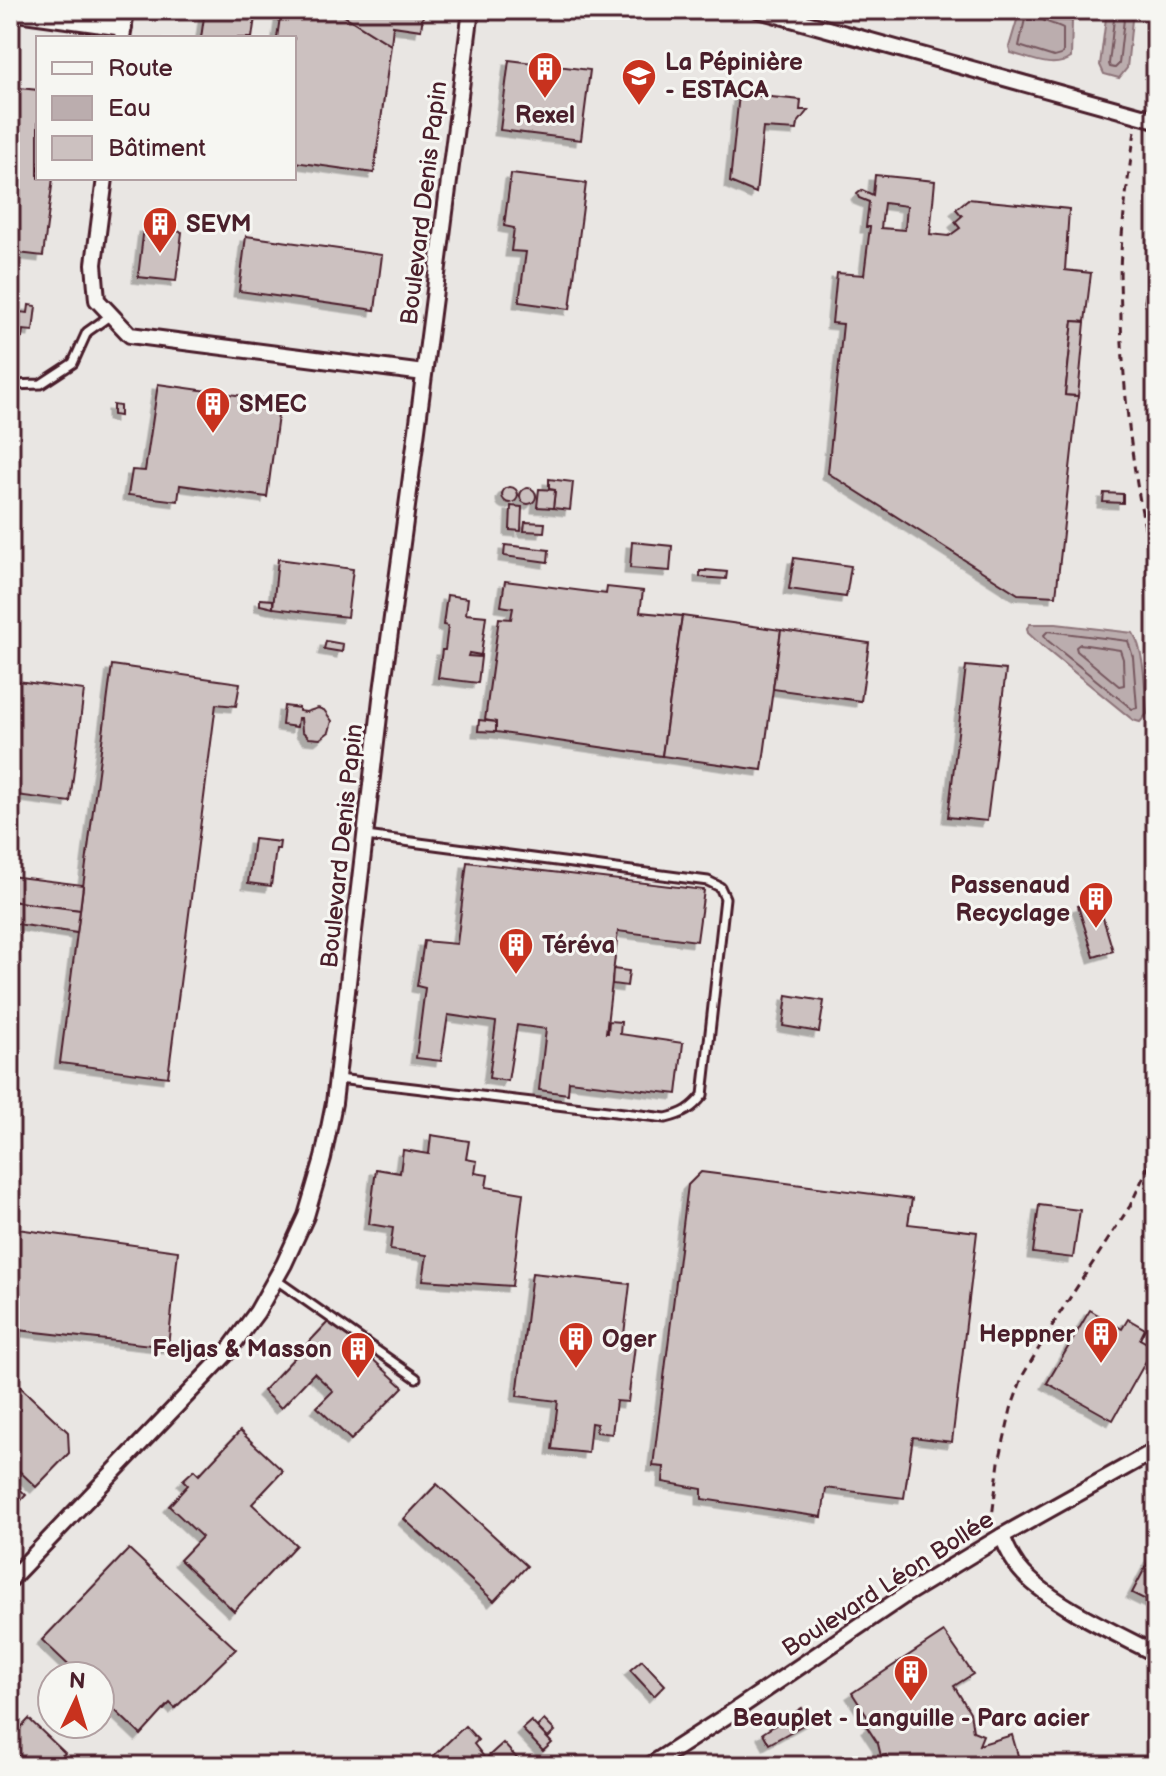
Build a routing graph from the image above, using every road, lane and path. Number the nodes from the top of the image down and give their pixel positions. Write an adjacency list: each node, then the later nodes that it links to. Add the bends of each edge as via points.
1 (126, 10): 5 (street)
2 (471, 10): 12 (street, Boulevard Denis Papin)
3 (759, 10): 6 (street)
4 (10, 12): 5 (street)
5 (123, 33)
6 (1137, 115): 7 (street); 14 (path, via 1120,256 1122,353 1136,481)
7 (1156, 120)
8 (105, 180): 11 (street, via 94,264 97,300)
9 (1156, 275): 10 (lane, via 1150,296)
10 (1156, 310)
11 (111, 315): 12 (street, via 130,335); 13 (lane, via 87,332 73,363 41,384)
12 (424, 373): 15 (street, Boulevard Denis Papin)
13 (10, 385)
14 (1156, 576)
15 (366, 836): 16 (street, Boulevard Denis Papin); 16 (lane, via 708,881 720,887 725,898 703,1095 694,1108 666,1118)
16 (338, 1079): 18 (street, Boulevard Denis Papin, via 306,1216)
17 (1156, 1150): 21 (path, via 1130,1206 1023,1375 999,1462 992,1510)
18 (275, 1279): 19 (lane); 22 (street, Boulevard Denis Papin, via 226,1354)
19 (416, 1378)
20 (1156, 1450): 21 (street, Boulevard Léon Bollée)
21 (996, 1540): 23 (street, via 1042,1591); 24 (street, Boulevard Léon Bollée)
22 (10, 1580)
23 (1156, 1654)
24 (649, 1766)

